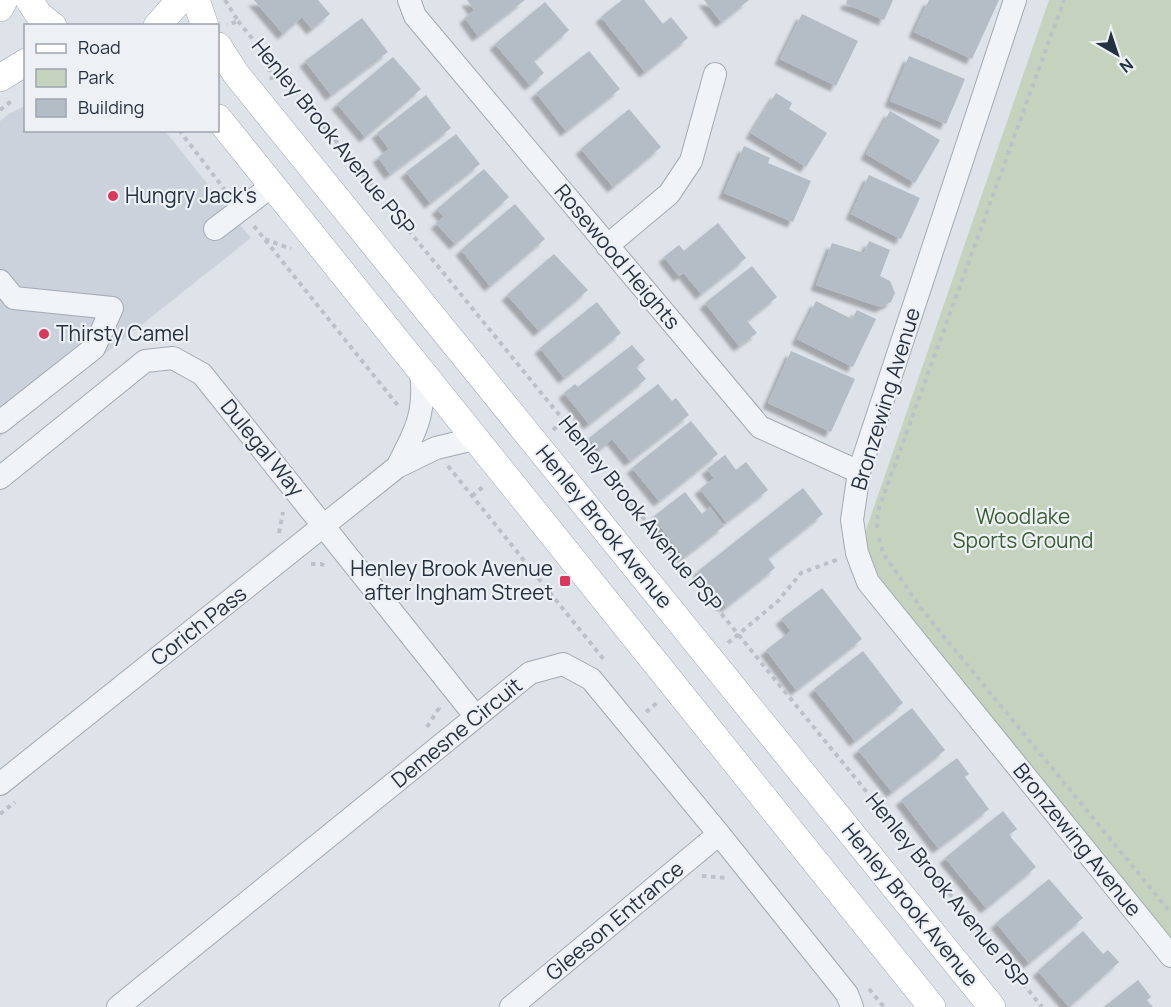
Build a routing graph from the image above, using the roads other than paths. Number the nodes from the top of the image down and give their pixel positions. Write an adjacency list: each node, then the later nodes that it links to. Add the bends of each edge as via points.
1 (4, 0): 7 (main road)
2 (29, 0): 8 (main road)
3 (180, 0): 9 (main road)
4 (196, 0): 10 (main road)
5 (409, 0): 18 (street, Rosewood Heights, via 415,15)
6 (1015, 0): 24 (street, Bronzewing Avenue)
7 (0, 8)
8 (50, 24)
9 (160, 24)
10 (204, 24)
11 (219, 47): 35 (main road, Henley Brook Avenue, via 243,83)
12 (24, 63): 14 (main road)
13 (715, 74): 18 (street, via 691,160 669,194)
14 (0, 78)
15 (219, 119): 16 (main road)
16 (273, 185): 17 (street); 20 (main road)
17 (215, 229)
18 (607, 246): 24 (street, Rosewood Heights, via 760,427)
19 (0, 281): 21 (street, via 14,298 112,308 94,348)
20 (421, 372): 22 (main road); 23 (street, Corich Pass, via 421,416)
21 (0, 422)
22 (474, 439): 23 (street, Corich Pass, via 434,449); 34 (main road)
23 (397, 467): 26 (street, Corich Pass)
24 (860, 472): 30 (street, Bronzewing Avenue, via 852,520 857,554 868,582)
25 (0, 478): 26 (street, Dulegal Way, via 145,361 173,358 202,374)
26 (325, 526): 27 (street, Dulegal Way); 28 (street, Corich Pass)
27 (476, 717): 29 (street, Demesne Circuit, via 530,673 563,664 591,679); 31 (street, Demesne Circuit)
28 (0, 784)
29 (719, 834): 32 (street, Gleeson Entrance); 33 (street, Demesne Circuit, via 847,994)
30 (1171, 956)
31 (118, 1007)
32 (512, 1007)
33 (852, 1007)
34 (932, 1007)
35 (992, 1007)

